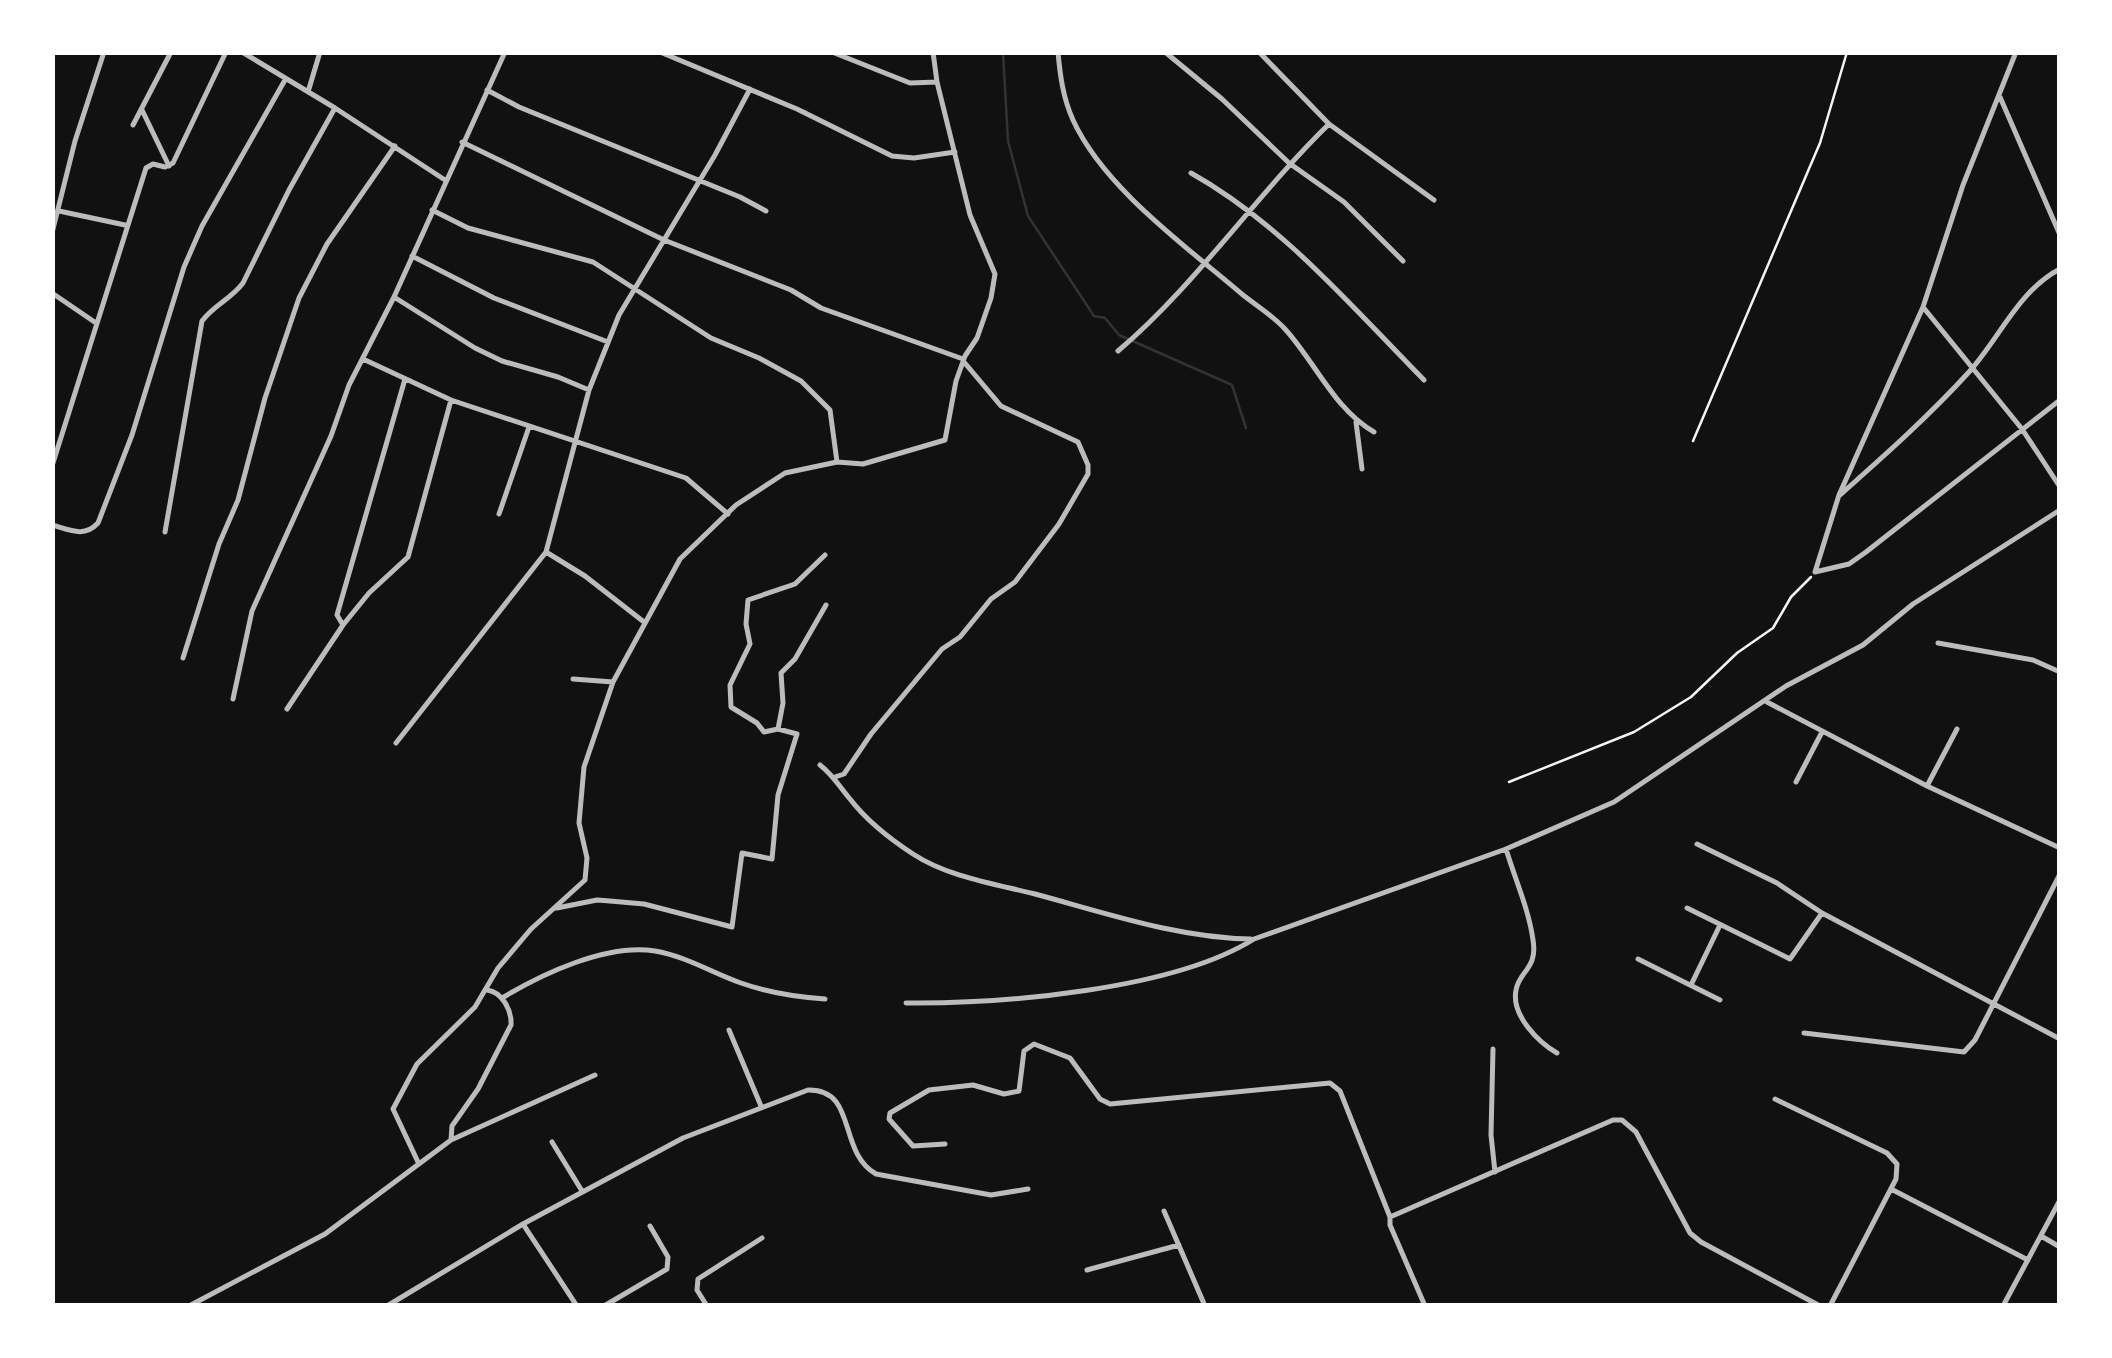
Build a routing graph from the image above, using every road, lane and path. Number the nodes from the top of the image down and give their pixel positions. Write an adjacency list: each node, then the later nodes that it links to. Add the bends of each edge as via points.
1 (104, 52): 37 (street)
2 (171, 52): 21 (street)
3 (226, 52): 29 (street)
4 (242, 52): 15 (street)
5 (320, 52): 19 (street)
6 (505, 52): 18 (street)
7 (660, 52): 17 (street)
8 (832, 52): 16 (street, via 910,83)
9 (933, 52): 16 (street)
10 (1058, 52): 44 (street, via 1073,120 1096,157)
11 (1165, 52): 28 (street)
12 (1258, 52): 23 (street)
13 (1846, 52): 66 (path, via 1820,143)
14 (2016, 52): 20 (street)
15 (285, 80): 19 (street); 75 (street, via 184,268 98,523 82,533)
16 (938, 82): 27 (street)
17 (750, 89): 27 (street, via 892,156); 32 (street)
18 (487, 90): 25 (street); 32 (street)
19 (308, 92): 22 (street)
20 (2000, 97): 40 (street); 49 (street)
21 (141, 108): 24 (street); 29 (street)
22 (334, 108): 26 (street); 76 (street, via 243,284 199,329)
23 (1329, 124): 28 (street); 33 (street)
24 (133, 126)
25 (462, 142): 31 (street); 41 (street)
26 (395, 146): 31 (street); 84 (street, via 326,244 299,298)
27 (955, 152): 54 (street, via 970,215 995,274)
28 (1290, 163): 35 (street); 43 (street, via 1344,202)
29 (169, 166): 38 (street, via 146,168)
30 (1191, 173): 35 (street)
31 (445, 180): 34 (street)
32 (699, 182): 36 (street); 41 (street)
33 (1434, 200)
34 (432, 210): 42 (street); 46 (street, via 468,228 592,262)
35 (1248, 210): 44 (street); 57 (street)
36 (766, 211)
37 (60, 212): 38 (street); 39 (street)
38 (126, 226): 50 (street)
39 (52, 233)
40 (2060, 235)
41 (664, 240): 46 (street); 54 (street)
42 (412, 256): 48 (street); 51 (street, via 494,298)
43 (1403, 260)
44 (1204, 261): 52 (street); 61 (street, via 1286,330)
45 (2060, 268): 55 (street, via 2034,286)
46 (634, 290): 51 (street); 67 (street, via 711,338 801,381 830,410)
47 (52, 293): 50 (street)
48 (394, 297): 53 (street); 58 (street, via 474,348)
49 (1923, 306): 55 (street); 71 (street)
50 (96, 323): 68 (street)
51 (608, 342): 58 (street)
52 (1118, 351)
53 (363, 359): 56 (street); 88 (street, via 252,611)
54 (964, 361): 67 (street, via 945,440 863,464); 96 (street, via 1001,406 1078,442 1088,474 1015,582 942,649)
55 (1972, 369): 63 (street); 71 (street)
56 (405, 378): 59 (street); 82 (street, via 337,615)
57 (1424, 380)
58 (590, 390): 65 (street)
59 (452, 400): 62 (street); 82 (street, via 408,557)
60 (2060, 400): 63 (street)
61 (1356, 422): 64 (street); 69 (street)
62 (529, 427): 65 (street); 73 (street)
63 (2022, 429): 70 (street); 79 (street, via 1849,564)
64 (1374, 432)
65 (574, 441): 74 (street, via 686,478); 77 (street)
66 (1693, 441)
67 (837, 462): 74 (street, via 785,473)
68 (52, 466)
69 (1362, 469)
70 (2060, 487)
71 (1839, 495): 79 (street)
72 (2060, 510): 89 (street, via 1913,604 1864,645)
73 (498, 514)
74 (728, 514): 81 (street, via 680,559)
75 (52, 525)
76 (165, 532)
77 (546, 552): 81 (street); 94 (street)
78 (824, 555): 91 (street, via 795,584 748,600 750,644 730,685 731,707 764,732)
79 (1815, 572): 97 (path, via 1773,628 1691,697 1634,732)
80 (826, 605): 91 (street, via 781,673)
81 (644, 622): 87 (street)
82 (343, 625): 90 (street)
83 (1938, 643): 85 (street, via 2033,660)
84 (183, 658)
85 (2060, 672)
86 (573, 678): 87 (street)
87 (613, 682): 104 (street, via 580,791 586,880)
88 (233, 699)
89 (1766, 701): 93 (street); 102 (street, via 1614,802)
90 (288, 709)
91 (778, 728): 104 (street, via 796,734 778,795 772,859 742,852 732,927 610,900)
92 (1957, 728): 99 (street)
93 (1822, 732): 98 (street); 99 (street)
94 (396, 744)
95 (820, 765): 96 (street)
96 (836, 777): 108 (street, via 871,822 945,870 1175,930)
97 (1510, 782)
98 (1796, 782)
99 (1927, 786): 101 (street)
100 (1698, 844): 106 (street)
101 (2060, 848)
102 (1506, 850): 108 (street); 121 (street, via 1534,943 1516,998 1531,1032)
103 (2060, 874): 116 (street)
104 (554, 908): 111 (street, via 517,945)
105 (1687, 908): 107 (street)
106 (1822, 913): 107 (street, via 1790,959); 116 (street)
107 (1720, 925): 110 (street)
108 (1254, 939): 115 (street, via 1216,959 1117,984 983,1003)
109 (1638, 959): 110 (street)
110 (1691, 985): 114 (street)
111 (487, 990): 112 (street); 128 (street, via 417,1064 394,1104)
112 (502, 998): 113 (street, via 567,966 649,950 757,988); 125 (street, via 512,1017 509,1032 452,1126)
113 (824, 999)
114 (1720, 1000)
115 (906, 1003)
116 (1992, 1004): 118 (street, via 1964,1052); 119 (street)
117 (729, 1030): 124 (street)
118 (1804, 1034)
119 (2060, 1039)
120 (1493, 1048): 129 (street)
121 (1557, 1053)
122 (595, 1075): 125 (street)
123 (1775, 1099): 131 (street, via 1894,1158 1899,1171)
124 (760, 1106): 130 (street, via 808,1090 829,1093 838,1101 851,1146 876,1174 991,1194); 132 (street)
125 (451, 1140): 128 (street)
126 (552, 1142): 132 (street)
127 (945, 1144): 135 (street, via 913,1146 890,1113 929,1090 973,1085 1019,1091 1024,1051 1034,1044 1070,1058 1110,1104 1330,1083 1340,1091)
128 (418, 1162): 144 (street, via 325,1234)
129 (1496, 1172): 135 (street); 151 (street, via 1622,1120 1636,1132 1690,1233)
130 (1028, 1189)
131 (1892, 1189): 142 (street); 152 (street)
132 (582, 1192): 136 (street)
133 (2060, 1200): 138 (street)
134 (1164, 1211): 140 (street)
135 (1390, 1216): 150 (street)
136 (522, 1224): 145 (street); 146 (street)
137 (650, 1226): 147 (street, via 668,1269)
138 (2040, 1236): 141 (street); 142 (street)
139 (762, 1238): 148 (street, via 698,1279)
140 (1180, 1244): 143 (street); 149 (street)
141 (2060, 1247)
142 (2028, 1260): 153 (street)
143 (1086, 1270)
144 (189, 1306)
145 (387, 1306)
146 (578, 1306)
147 (604, 1306)
148 (707, 1306)
149 (1205, 1306)
150 (1425, 1306)
151 (1820, 1306)
152 (1830, 1306)
153 (2003, 1306)

